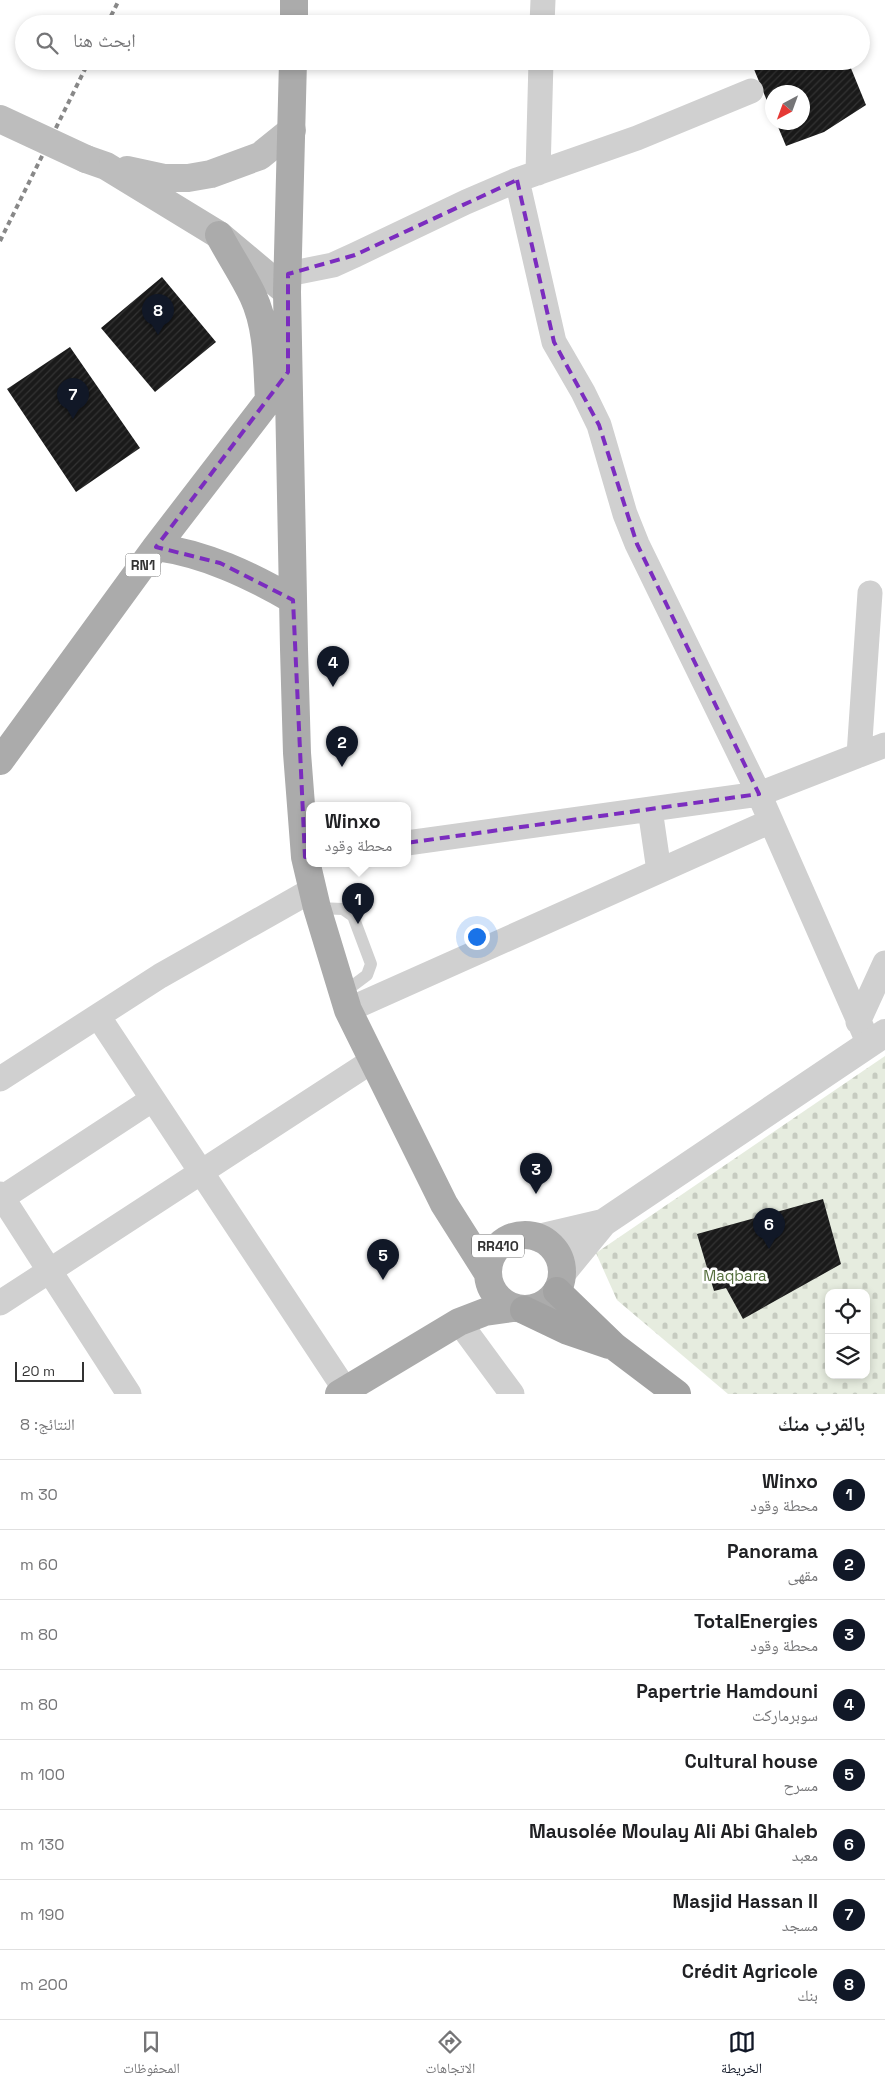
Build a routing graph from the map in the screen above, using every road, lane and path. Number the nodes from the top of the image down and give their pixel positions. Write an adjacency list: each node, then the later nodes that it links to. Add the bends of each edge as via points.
1 (294, 0): 3 (main road)
2 (543, 0): 4 (street)
3 (294, 15)
4 (542, 15)
5 (293, 70): 9 (main road)
6 (540, 70): 11 (street)
7 (751, 90): 11 (street, via 637,138)
8 (0, 119): 10 (main road, bridge)
9 (292, 130): 10 (main road, via 260,156 210,174 188,178 164,178); 13 (main road)
10 (96, 163): 12 (main road)
11 (528, 176): 13 (street, via 466,202 356,256); 22 (street, via 554,342 599,425 636,544)
12 (218, 235): 13 (main road); 15 (main road, via 253,297 261,318)
13 (287, 283): 14 (main road)
14 (288, 372): 15 (main road, RN1); 18 (main road, RR410)
15 (270, 400): 16 (main road, RN1)
16 (156, 547): 18 (main road, via 220,563); 21 (main road, RN1)
17 (870, 593): 20 (street)
18 (293, 600): 26 (main road, RR410, via 297,753)
19 (885, 745): 20 (street)
20 (859, 755): 22 (street)
21 (0, 761)
22 (759, 794): 23 (street); 24 (street)
23 (650, 809): 25 (street); 28 (street)
24 (771, 821): 28 (street); 33 (street)
25 (411, 842)
26 (306, 847)
27 (309, 867): 29 (main road, RR410)
28 (660, 871): 31 (street)
29 (314, 899): 31 (main road, RR410); 32 (street, via 160,976)
30 (885, 964): 33 (street)
31 (346, 1002): 34 (main road, RR410)
32 (98, 1016): 35 (street); 36 (street)
33 (871, 1033): 40 (street)
34 (372, 1061): 37 (street); 39 (main road, RR410)
35 (0, 1079)
36 (153, 1099): 37 (street); 38 (street)
37 (201, 1170): 43 (street); 50 (street)
38 (1, 1196): 43 (street)
39 (444, 1204): 42 (main road, RR410); 44 (main road, RR410)
40 (604, 1223): 41 (street); 45 (street)
41 (538, 1238): 42 (main road, RR410, via 515,1236); 45 (main road, RR410, via 556,1252 560,1262)
42 (504, 1241): 44 (main road, RR410, via 492,1254)
43 (49, 1272): 46 (street); 51 (street)
44 (488, 1277): 47 (main road, RR410, via 494,1293 502,1302); 48 (main road)
45 (560, 1282): 47 (main road, via 543,1305); 49 (highway, RR410)
46 (0, 1303)
47 (519, 1309): 48 (main road, via 485,1312); 49 (highway, RR410)
48 (458, 1322): 50 (main road); 52 (street)
49 (615, 1347): 53 (highway, RR410)
50 (344, 1393)
51 (129, 1394)
52 (512, 1394)
53 (677, 1394)

